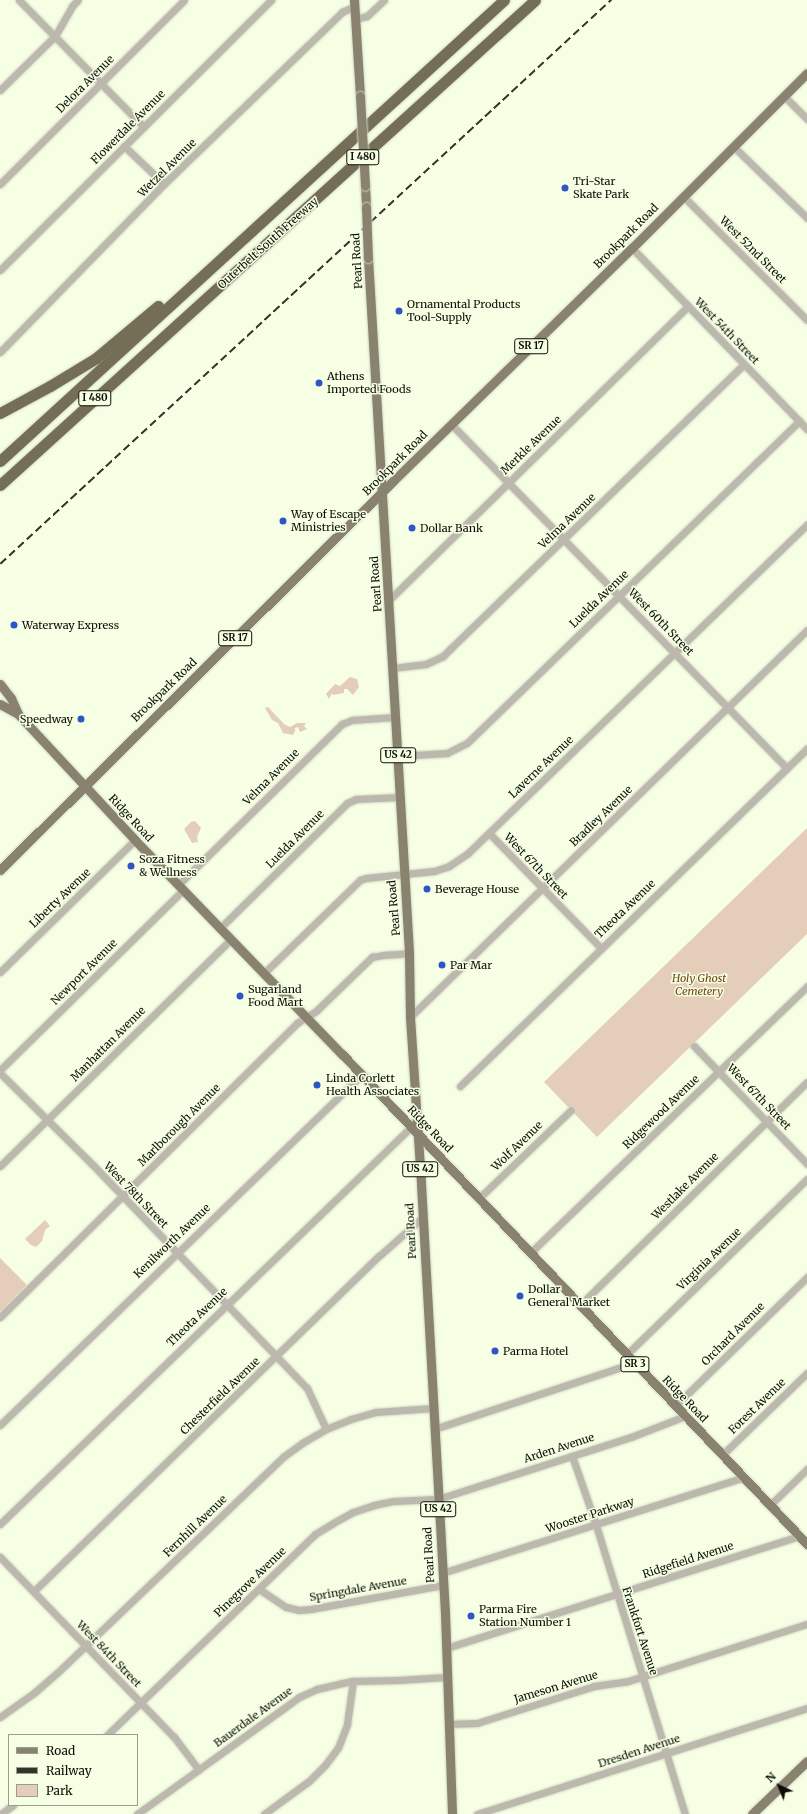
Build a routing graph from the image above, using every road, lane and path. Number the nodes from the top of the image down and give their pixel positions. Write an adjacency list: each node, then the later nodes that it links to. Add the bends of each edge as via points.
1 (19, 0): 10 (street)
2 (78, 0): 10 (street)
3 (184, 0): 12 (street, Delora Avenue)
4 (271, 0): 16 (street, Flowerdale Avenue)
5 (384, 0): 9 (street, via 367,16)
6 (504, 0): 23 (highway, Outerbelt South Freeway / I 480)
7 (535, 0): 36 (highway, Outerbelt South Freeway / I 480)
8 (355, 3): 9 (main road, Pearl Road / US 42); 20 (street, Wetzel Avenue, via 342,12)
9 (356, 19): 37 (main road, Pearl Road / US 42, bridge)
10 (55, 36): 12 (street); 13 (street)
11 (807, 73): 14 (main road, Brookpark Road / SR 17)
12 (101, 84): 16 (street); 19 (street, Delora Avenue)
13 (0, 90)
14 (784, 96): 15 (street); 18 (main road, Brookpark Road / SR 17)
15 (807, 119)
16 (144, 127): 17 (street, Flowerdale Avenue)
17 (124, 146): 20 (street); 25 (street, Flowerdale Avenue)
18 (734, 147): 21 (main road, Brookpark Road / SR 17); 22 (street)
19 (0, 184)
20 (164, 184): 28 (street, Wetzel Avenue)
21 (684, 196): 24 (main road, Brookpark Road / SR 17); 27 (street, West 52nd Street)
22 (807, 218)
23 (235, 245): 30 (highway, via 176,290 96,358); 34 (highway, Outerbelt South Freeway / I 480)
24 (632, 248): 26 (street, West 54th Street); 32 (main road, Brookpark Road / SR 17)
25 (0, 270)
26 (688, 306): 29 (street, West 54th Street); 35 (street, Merkle Avenue)
27 (807, 320)
28 (0, 352)
29 (744, 364): 31 (street, West 54th Street); 39 (street, Velma Avenue)
30 (0, 413)
31 (799, 421): 33 (street, West 54th Street); 40 (street, Luelda Avenue)
32 (451, 424): 35 (street, West 60th Street); 37 (main road, Brookpark Road / SR 17)
33 (807, 429)
34 (0, 461)
35 (509, 482): 39 (street, West 60th Street); 41 (street, Merkle Avenue)
36 (0, 485)
37 (382, 492): 41 (main road, Pearl Road / US 42); 53 (main road, Brookpark Road / SR 17)
38 (807, 524): 43 (street, Laverne Avenue)
39 (564, 539): 40 (street, West 60th Street); 44 (street, Velma Avenue, via 443,656 426,664)
40 (619, 595): 43 (street, West 60th Street); 51 (street, Luelda Avenue, via 465,745 447,753)
41 (390, 600): 44 (main road, Pearl Road / US 42)
42 (807, 630): 47 (street, Bradley Avenue)
43 (674, 652): 47 (street, West 60th Street); 55 (street, Laverne Avenue)
44 (393, 668): 49 (main road, Pearl Road / US 42)
45 (0, 684): 48 (main road, Ridge Road, via 11,698)
46 (0, 704): 48 (main road, Ridge Road)
47 (728, 707): 52 (street, West 60th Street); 60 (street, Bradley Avenue)
48 (18, 714): 53 (main road, Ridge Road)
49 (395, 717): 51 (main road, Pearl Road / US 42); 59 (street, Velma Avenue, via 352,720 342,724)
50 (807, 748): 52 (street, Theota Avenue)
51 (398, 756): 54 (main road, Pearl Road / US 42)
52 (787, 768): 63 (street, Theota Avenue)
53 (86, 786): 56 (main road, Ridge Road); 57 (main road, Brookpark Road / SR 17)
54 (400, 797): 58 (main road, Pearl Road / US 42); 61 (street, Luelda Avenue, via 356,799 347,803)
55 (489, 833): 58 (street, Laverne Avenue, via 468,853 449,866 434,871); 60 (street, West 67th Street)
56 (135, 840): 59 (main road, Ridge Road); 65 (street, Liberty Avenue)
57 (0, 870)
58 (403, 875): 64 (main road, Pearl Road / US 42); 66 (street, Laverne Avenue, via 358,881)
59 (180, 887): 61 (main road, Ridge Road); 71 (street, Newport Avenue)
60 (542, 888): 63 (street, West 67th Street); 69 (street, Bradley Avenue)
61 (220, 928): 62 (main road, Ridge Road)
62 (230, 939): 66 (main road, Ridge Road); 78 (street, Manhattan Avenue)
63 (601, 948): 76 (street, Theota Avenue)
64 (409, 953): 68 (street, Marlborough Avenue, via 372,958 316,1011); 69 (main road, Pearl Road / US 42)
65 (0, 972)
66 (264, 973): 68 (main road, Ridge Road)
67 (807, 986): 72 (street, Ridgewood Avenue)
68 (306, 1017): 74 (main road, Ridge Road); 84 (street, Marlborough Avenue)
69 (410, 1017): 80 (main road, Pearl Road / US 42)
70 (694, 1046): 72 (street, West 67th Street)
71 (0, 1070)
72 (719, 1071): 79 (street, West 67th Street); 88 (street, Ridgewood Avenue)
73 (0, 1073): 78 (street, West 78th Street)
74 (361, 1075): 80 (main road, Ridge Road); 87 (street, Kenilworth Avenue)
75 (807, 1082): 79 (street, Westlake Avenue)
76 (460, 1086)
77 (571, 1110): 85 (street, Wolf Avenue)
78 (47, 1119): 82 (street, Manhattan Avenue); 84 (street, West 78th Street)
79 (766, 1122): 81 (street, West 67th Street); 91 (street, Westlake Avenue)
80 (414, 1130): 85 (main road, Ridge Road / SR 3); 86 (main road, Pearl Road / US 42); 90 (street, Theota Avenue)
81 (807, 1164)
82 (0, 1166)
83 (807, 1179): 93 (street, Virginia Avenue)
84 (122, 1196): 87 (street, West 78th Street); 92 (street, Marlborough Avenue)
85 (479, 1198): 88 (main road, Ridge Road / SR 3)
86 (423, 1217): 94 (street, Chesterfield Avenue, via 379,1256); 98 (main road, Pearl Road / US 42)
87 (176, 1252): 90 (street, West 78th Street); 100 (street, Kenilworth Avenue)
88 (530, 1254): 91 (main road, Ridge Road / SR 3)
89 (807, 1277): 97 (street, Orchard Avenue)
90 (226, 1305): 94 (street, West 78th Street); 109 (street, Theota Avenue)
91 (580, 1305): 93 (main road, Ridge Road / SR 3)
92 (0, 1317)
93 (626, 1355): 95 (main road, Ridge Road / SR 3)
94 (277, 1356): 101 (street, West 78th Street, via 307,1388); 117 (street, Chesterfield Avenue)
95 (634, 1362): 97 (main road, Ridge Road / SR 3); 102 (street)
96 (807, 1372): 103 (street, Forest Avenue)
97 (675, 1406): 99 (main road, Ridge Road / SR 3)
98 (433, 1408): 101 (street, Fernhill Avenue, via 376,1412); 102 (main road, Pearl Road / US 42)
99 (685, 1416): 103 (main road, Ridge Road / SR 3); 104 (street, Arden Avenue)
100 (0, 1425)
101 (326, 1429): 120 (street, Fernhill Avenue, via 302,1442 283,1457)
102 (434, 1429): 107 (main road, Pearl Road / US 42)
103 (722, 1454): 106 (main road, Ridge Road / SR 3)
104 (572, 1456): 107 (street, Arden Avenue); 110 (street, Frankfort Avenue)
105 (807, 1469): 108 (street)
106 (744, 1477): 108 (main road, Ridge Road / SR 3); 110 (street, Wooster Parkway)
107 (438, 1499): 114 (main road, Pearl Road / US 42); 116 (street, Pinegrove Avenue, via 394,1501 352,1512 315,1534)
108 (770, 1505): 111 (main road, Ridge Road / SR 3)
109 (0, 1524)
110 (596, 1525): 114 (street, Wooster Parkway); 118 (street, Frankfort Avenue)
111 (799, 1536): 112 (main road, Ridge Road / SR 3); 118 (street, Ridgefield Avenue)
112 (807, 1544)
113 (0, 1557): 117 (street, West 84th Street)
114 (442, 1573): 115 (main road, Pearl Road / US 42)
115 (443, 1585): 116 (street, Springdale Avenue, via 299,1610 286,1607); 121 (main road, Pearl Road / US 42)
116 (259, 1589): 125 (street, Pinegrove Avenue)
117 (34, 1591): 120 (street, West 84th Street)
118 (616, 1595): 121 (street, Ridgefield Avenue); 122 (street, Frankfort Avenue)
119 (807, 1624): 122 (street, Jameson Avenue)
120 (86, 1646): 125 (street, West 84th Street); 127 (street, Fernhill Avenue, via 35,1692)
121 (446, 1648): 123 (main road, Pearl Road / US 42)
122 (643, 1676): 128 (street, Jameson Avenue, via 594,1686 477,1723); 130 (street, Frankfort Avenue)
123 (446, 1677): 124 (street, Bauerdale Avenue); 128 (main road, Pearl Road / US 42)
124 (353, 1681): 132 (street, Bauerdale Avenue, via 317,1689 299,1697); 136 (street, via 347,1724 338,1748 325,1766 309,1781)
125 (141, 1703): 129 (street, Pinegrove Avenue); 132 (street, West 84th Street, via 174,1737)
126 (807, 1708): 130 (street, Dresden Avenue)
127 (0, 1717)
128 (448, 1724): 137 (main road, Pearl Road / US 42)
129 (108, 1734)
130 (665, 1754): 138 (street, Dresden Avenue); 139 (street, Frankfort Avenue)
131 (807, 1761): 140 (main road)
132 (199, 1770): 135 (street, Bauerdale Avenue)
133 (12, 1806): 134 (street)
134 (1, 1814)
135 (137, 1814)
136 (264, 1814)
137 (452, 1814)
138 (477, 1814)
139 (685, 1814)
140 (752, 1814)

